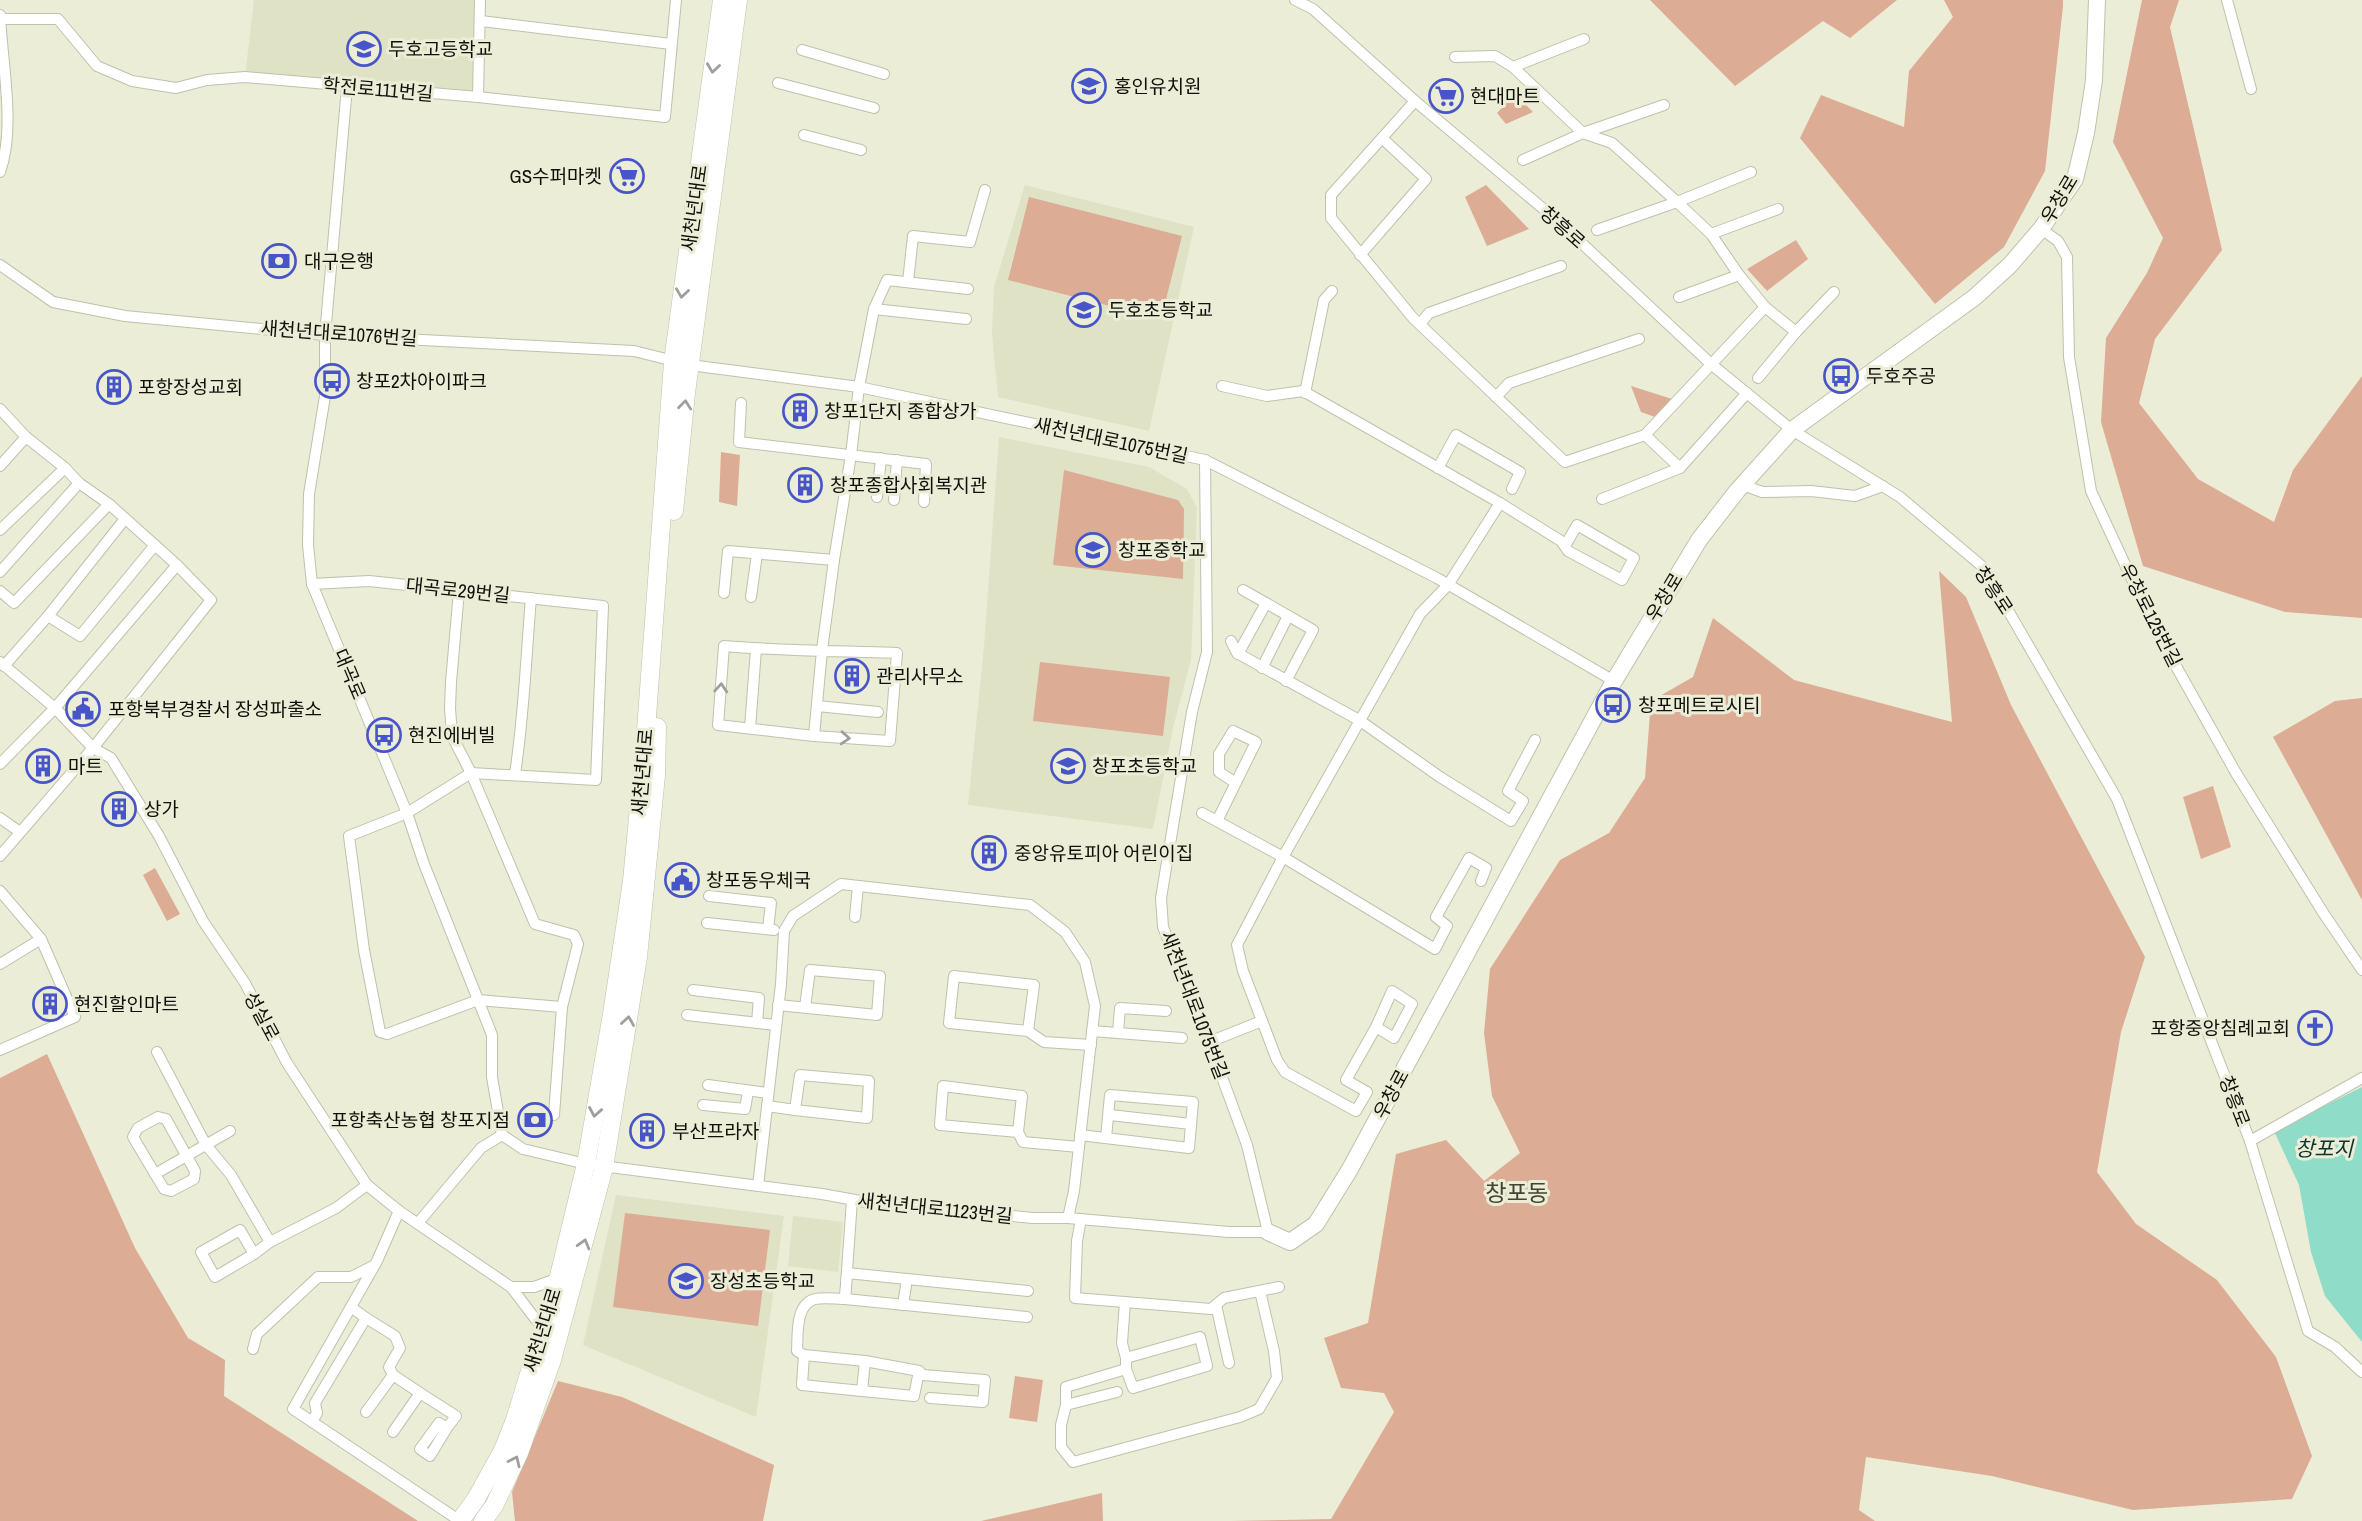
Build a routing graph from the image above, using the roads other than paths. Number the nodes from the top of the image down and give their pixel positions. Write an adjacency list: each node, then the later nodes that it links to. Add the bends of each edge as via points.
1 (480, 0): 9 (street)
2 (676, 0): 11 (street, 학전로111번길)
3 (722, 0): 52 (main road, 새천년대로, one-way to 52)
4 (738, 0): 52 (main road, 새천년대로)
5 (1295, 0): 20 (street, 창흥로, via 1313,9)
6 (2097, 0): 33 (main road, 우창로, via 2094,80 2075,179)
7 (2227, 0): 18 (street)
8 (0, 17): 17 (street, 학전로111번길, via 58,19 97,66 132,81 176,88 245,77); 28 (street, via 7,92 6,157)
9 (481, 21): 11 (street); 19 (street)
10 (1584, 39): 14 (street)
11 (671, 44): 19 (street, 학전로111번길, via 665,117)
12 (802, 50): 15 (street)
13 (1455, 57): 14 (street, via 1495,55)
14 (1513, 67): 23 (street)
15 (884, 74)
16 (778, 83): 22 (street)
17 (347, 87): 19 (street, 학전로111번길); 50 (street, 대곡로)
18 (2251, 89)
19 (478, 97)
20 (1415, 101): 25 (street); 53 (street, 창흥로, via 1559,222)
21 (1664, 105): 23 (street)
22 (874, 108)
23 (1583, 133): 27 (street); 31 (street, via 1612,143)
24 (804, 135): 26 (street)
25 (1382, 138): 36 (street, via 1331,195 1331,218); 36 (street, via 1426,179)
26 (861, 150)
27 (1523, 160)
28 (0, 172)
29 (1751, 172): 31 (street)
30 (985, 190): 40 (street, via 970,242 914,236)
31 (1677, 202): 34 (street); 35 (street)
32 (1778, 209): 35 (street)
33 (2041, 229): 62 (main road, 우창로, via 1975,297); 140 (street, 우창로125번길, via 2058,241 2067,257 2069,356 2091,491 2154,627 2236,773)
34 (1597, 230)
35 (1712, 234): 39 (street)
36 (1360, 255): 48 (street)
37 (0, 265): 50 (street, 새천년대로1076번길, via 53,302 125,316)
38 (1561, 266): 48 (street, via 1429,313)
39 (1739, 275): 44 (street); 45 (street)
40 (908, 282): 41 (street); 46 (street, via 887,280)
41 (968, 289)
42 (1332, 291): 57 (street, via 1324,300)
43 (1835, 292): 49 (street)
44 (1679, 297)
45 (1765, 307): 49 (street); 53 (street)
46 (874, 309): 47 (street); 56 (street)
47 (966, 319)
48 (1420, 324): 59 (street)
49 (1796, 332): 54 (street)
50 (325, 335): 52 (street, 새천년대로1076번길, via 634,351); 91 (street, 대곡로, via 325,396 309,494)
51 (1639, 339): 59 (street, via 1509,383)
52 (681, 364): 56 (street, 새천년대로1075번길); 179 (main road, 새천년대로, via 658,654 656,775 638,957)
53 (1711, 364): 58 (street, 창흥로); 63 (street)
54 (1758, 378)
55 (1223, 386): 57 (street, via 1267,396)
56 (859, 387): 65 (street); 68 (street, 새천년대로1075번길)
57 (1306, 393): 71 (street)
58 (1746, 393): 62 (street, 창흥로); 72 (street)
59 (1496, 397): 63 (street, via 1565,463)
60 (741, 402): 65 (street, via 739,442)
61 (0, 409): 64 (street)
62 (1792, 429): 74 (main road, 우창로); 75 (street, 창흥로)
63 (1645, 435): 72 (street)
64 (26, 437): 69 (street); 70 (street)
65 (851, 455): 66 (street); 88 (street)
66 (881, 458): 67 (street); 77 (street)
67 (897, 460): 79 (street); 80 (street, via 926,464)
68 (1205, 460): 92 (street); 156 (street, 새천년대로1075번길, via 1207,652 1192,712 1161,898 1163,927)
69 (0, 466)
70 (65, 468): 73 (street); 84 (street)
71 (1438, 468): 76 (street, via 1456,435 1520,472); 81 (street)
72 (1680, 468): 78 (street)
73 (79, 483): 82 (street); 90 (street)
74 (1743, 485): 75 (street, via 1762,492 1855,496); 109 (main road, 우창로, via 1699,540)
75 (1883, 486): 175 (street, 창흥로, via 1983,567 2117,799)
76 (1512, 489)
77 (877, 497)
78 (1602, 499)
79 (894, 500)
80 (924, 502)
81 (1500, 503): 86 (street); 92 (street)
82 (109, 504): 83 (street); 94 (street, via 14,603)
83 (124, 520): 85 (street); 101 (street, 성실로)
84 (0, 530)
85 (155, 545): 89 (street); 101 (street, via 80,636)
86 (1565, 546): 86 (street, via 1622,580 1634,558 1577,525)
87 (757, 554): 88 (street); 96 (street, via 728,551); 97 (street)
88 (834, 560): 104 (street)
89 (177, 565): 111 (street); 117 (street, via 211,600)
90 (0, 572)
91 (312, 584): 95 (street, 대곡로29번길, via 369,581); 123 (street, 대곡로)
92 (1448, 585): 109 (street); 113 (street, via 1420,614)
93 (1243, 590): 99 (street)
94 (0, 591)
95 (459, 591): 98 (street, 대곡로29번길); 120 (street, via 450,708 452,736)
96 (724, 593)
97 (751, 597)
98 (531, 598): 121 (street); 121 (street, 대곡로29번길, via 603,606 596,780)
99 (1266, 603): 100 (street); 105 (street)
100 (1289, 616): 107 (street); 108 (street, via 1313,630)
101 (48, 617): 106 (street, 성실로)
102 (1231, 641): 105 (street)
103 (757, 649): 104 (street); 114 (street); 114 (street, one-way to 103, via 718,725 724,646)
104 (822, 650): 110 (street); 115 (street, one-way to 104, via 890,741 897,653)
105 (1238, 654): 107 (street)
106 (2, 664): 111 (street, 성실로)
107 (1262, 668): 108 (street)
108 (1286, 681): 113 (street)
109 (1614, 681): 188 (main road, 우창로, via 1316,1224 1290,1242)
110 (817, 706): 112 (street); 115 (street)
111 (55, 708): 117 (street, 성실로); 118 (street)
112 (878, 712)
113 (1359, 720): 116 (street, via 1511,821 1523,801 1508,791); 129 (street)
114 (750, 728): 115 (street)
115 (814, 736)
116 (1535, 740)
117 (93, 748): 127 (street); 181 (street, 성실로, via 111,758 203,921 245,983 287,1063)
118 (4, 751): 119 (street)
119 (0, 764)
120 (471, 773): 121 (street); 123 (street); 144 (street, via 535,924 574,935 578,944)
121 (515, 774)
122 (1236, 783): 122 (street, via 1256,742 1233,731 1219,754 1219,772); 126 (street)
123 (407, 813): 142 (street, 대곡로); 142 (street, via 349,836 380,1032 387,1034)
124 (1202, 813): 126 (street)
125 (0, 818): 127 (street)
126 (1217, 821): 129 (street)
127 (20, 832): 128 (street)
128 (0, 856)
129 (1283, 857): 130 (street, via 1435,949 1447,926 1436,917 1469,858 1486,868); 148 (street, via 1237,945)
130 (1481, 881)
131 (858, 886): 134 (street); 137 (street, via 841,884 793,916); 153 (street, via 1030,905 1065,932 1085,962 1095,1006)
132 (0, 891): 138 (street)
133 (709, 896): 136 (street, via 771,903)
134 (855, 917)
135 (706, 923): 136 (street)
136 (768, 929): 137 (street)
137 (784, 931): 143 (street)
138 (41, 939): 139 (street); 158 (street, via 75,1017)
139 (0, 964)
140 (2362, 971)
141 (693, 990): 149 (street, via 759,999)
142 (478, 1000): 144 (street); 172 (street, 대곡로, via 492,1035 492,1077)
143 (778, 1004): 145 (street); 150 (street)
144 (562, 1007): 167 (street)
145 (804, 1007): 145 (street, via 877,1015 880,976 810,971)
146 (1166, 1010): 154 (street, via 1120,1008)
147 (687, 1015): 149 (street)
148 (1262, 1021): 151 (street, via 1285,1072 1356,1111 1367,1092 1346,1080); 156 (street)
149 (757, 1023): 150 (street)
150 (776, 1025): 163 (street)
151 (1377, 1027)
152 (1028, 1031): 152 (street, via 1034,985 954,976 949,1023); 157 (street, via 1044,1042)
153 (1092, 1031): 154 (street); 157 (street)
154 (1118, 1033): 155 (street)
155 (1182, 1038)
156 (1209, 1042): 188 (street, 새천년대로1075번길, via 1248,1146)
157 (1091, 1045): 173 (street)
158 (0, 1050)
159 (157, 1052): 176 (street)
160 (2362, 1079): 175 (street)
161 (708, 1084): 162 (street)
162 (748, 1091): 163 (street); 164 (street, via 745,1109)
163 (768, 1093): 165 (street)
164 (703, 1105)
165 (767, 1106): 166 (street); 182 (street)
166 (795, 1110): 166 (street, via 800,1075 869,1081 867,1118)
167 (554, 1115)
168 (1110, 1115): 169 (street)
169 (1191, 1124): 174 (street, via 1189,1149); 174 (street, via 1193,1101 1110,1095)
170 (230, 1131): 176 (street)
171 (1018, 1132): 171 (street, via 1022,1096 943,1086 940,1125); 177 (street, via 1023,1142)
172 (502, 1135): 179 (street, via 523,1149); 187 (street, via 481,1148)
173 (1080, 1135): 174 (street); 177 (street)
174 (1106, 1138)
175 (2250, 1140): 213 (street, 창흥로, via 2308,1331 2335,1347)
176 (206, 1145): 178 (street); 189 (street, via 231,1175)
177 (1079, 1147): 185 (street)
178 (186, 1156): 180 (street); 180 (street, via 195,1171 194,1179 168,1191); 180 (street, via 166,1119 158,1117 138,1128 133,1137)
179 (595, 1166): 182 (street, 새천년대로1123번길); 193 (main road, 새천년대로)
180 (155, 1174)
181 (366, 1185): 184 (street, 성실로); 189 (street, via 336,1208)
182 (758, 1186): 183 (street, 새천년대로1123번길)
183 (852, 1200): 185 (street, 새천년대로1123번길); 192 (street)
184 (399, 1212): 187 (street, 성실로); 191 (street)
185 (1068, 1218): 186 (street, 새천년대로1123번길)
186 (1081, 1219): 188 (street, 새천년대로1123번길); 200 (street, via 1075,1298)
187 (418, 1223): 195 (street, 성실로)
188 (1268, 1232)
189 (270, 1242): 190 (street)
190 (254, 1254): 190 (street, via 215,1277 201,1252 240,1230)
191 (375, 1264): 203 (street); 207 (street, via 351,1277 318,1277 257,1334)
192 (847, 1273): 194 (street); 199 (street)
193 (566, 1278): 195 (street, via 534,1287); 206 (main road, 새천년대로); 225 (main road, 새천년대로, one-way to 193, via 519,1453 552,1360)
194 (907, 1279): 197 (street); 201 (street)
195 (511, 1287): 206 (street, 성실로)
196 (1279, 1287): 198 (street)
197 (1028, 1291)
198 (1260, 1291): 202 (street, via 1224,1298); 219 (street, via 1277,1378 1259,1409 1073,1462 1061,1447)
199 (845, 1299): 201 (street); 208 (street, via 814,1299 804,1306 797,1351)
200 (1125, 1302): 202 (street, via 1211,1309); 211 (street, via 1122,1343)
201 (903, 1305): 204 (street)
202 (1216, 1305): 210 (street)
203 (351, 1307): 205 (street); 221 (street, via 293,1409)
204 (1027, 1317)
205 (366, 1318): 214 (street, via 395,1336 400,1348 389,1367); 221 (street, via 315,1403 317,1413)
206 (543, 1329): 224 (main road, 새천년대로, via 503,1450)
207 (253, 1349)
208 (804, 1355): 209 (street); 215 (street, via 802,1385)
209 (865, 1361): 212 (street); 215 (street)
210 (1229, 1363)
211 (1126, 1364): 211 (street, via 1200,1337 1207,1366 1133,1388); 219 (street, via 1066,1387)
212 (919, 1371): 215 (street, via 914,1396); 218 (street, via 985,1380 983,1402)
213 (2362, 1372)
214 (393, 1375): 217 (street); 220 (street)
215 (862, 1391)
216 (1116, 1392): 219 (street)
217 (420, 1393): 222 (street, via 456,1416); 223 (street)
218 (930, 1398)
219 (1066, 1405)
220 (366, 1412)
221 (312, 1422): 224 (street)
222 (447, 1428)
223 (393, 1432)
224 (460, 1521)
225 (484, 1521)

